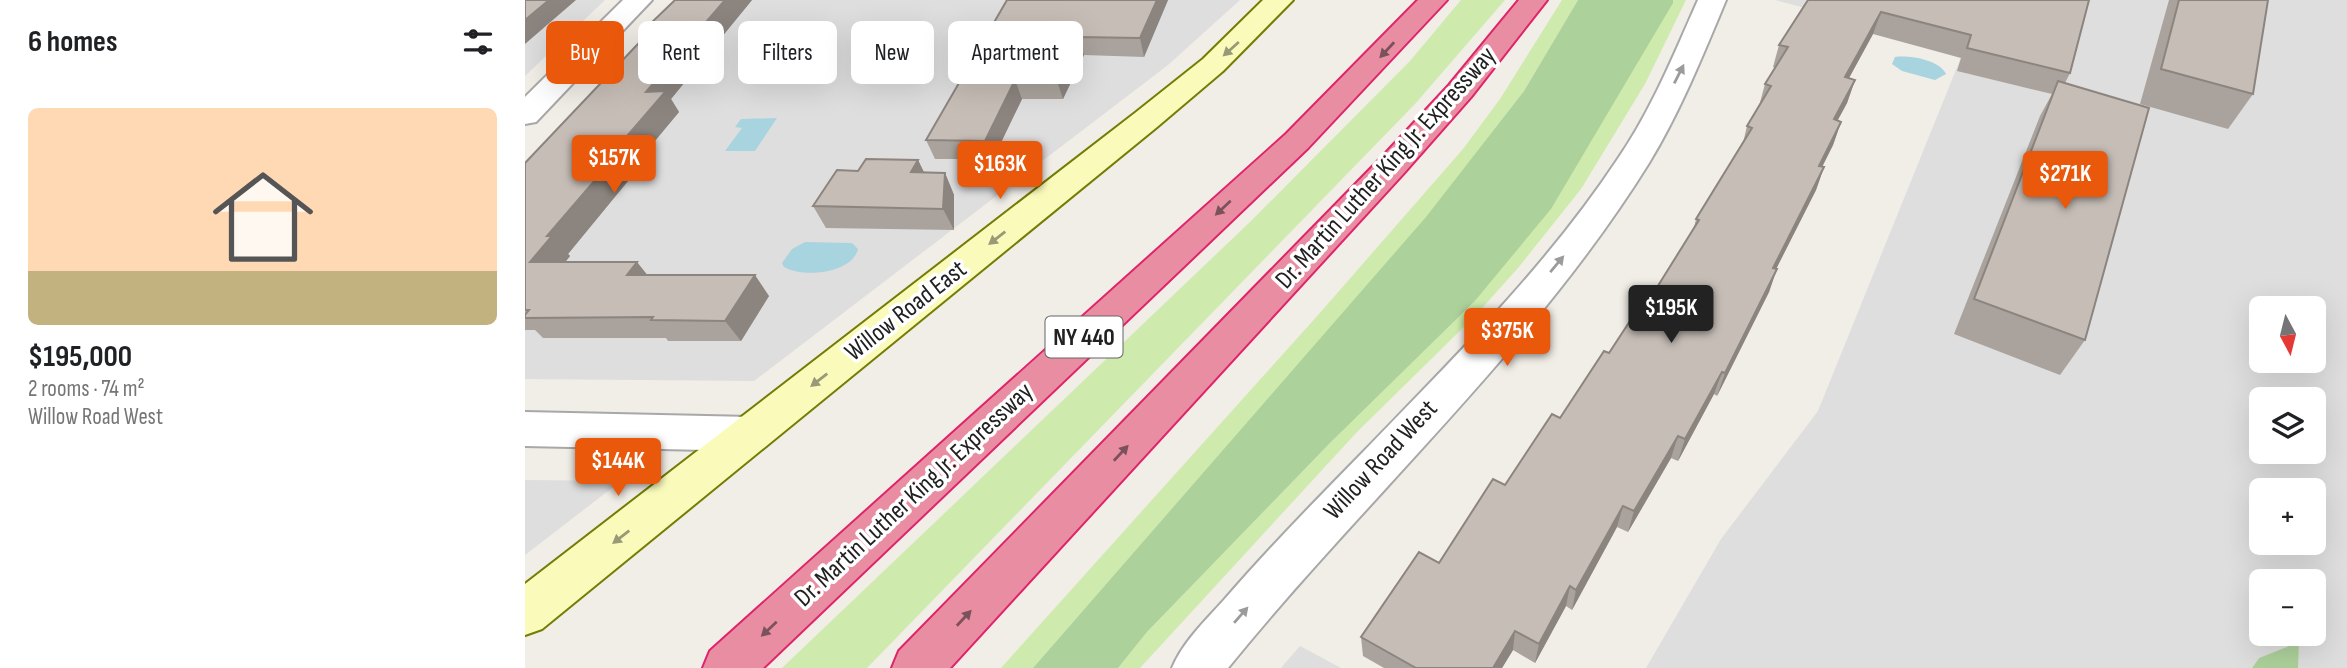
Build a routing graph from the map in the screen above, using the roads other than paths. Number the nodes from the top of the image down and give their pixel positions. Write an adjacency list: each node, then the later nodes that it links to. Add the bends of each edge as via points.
1 (638, 0): 6 (street)
2 (1279, 0): 8 (main road, Willow Road East, one-way to 8, via 1213,65)
3 (1433, 0): 10 (highway, Dr. Martin Luther King Jr. Expressway / NY 440, one-way to 10, via 1297,141)
4 (1533, 0): 11 (highway, Dr. Martin Luther King Jr. Expressway, one-way to 4, via 1401,157)
5 (1712, 0): 12 (street, Willow Road West, one-way to 5, via 1567,252 1620,182 1658,117)
6 (525, 115)
7 (525, 429): 8 (street)
8 (751, 434): 9 (main road, Willow Road East, one-way to 9)
9 (525, 613)
10 (728, 668)
11 (918, 668)
12 (1197, 668)

